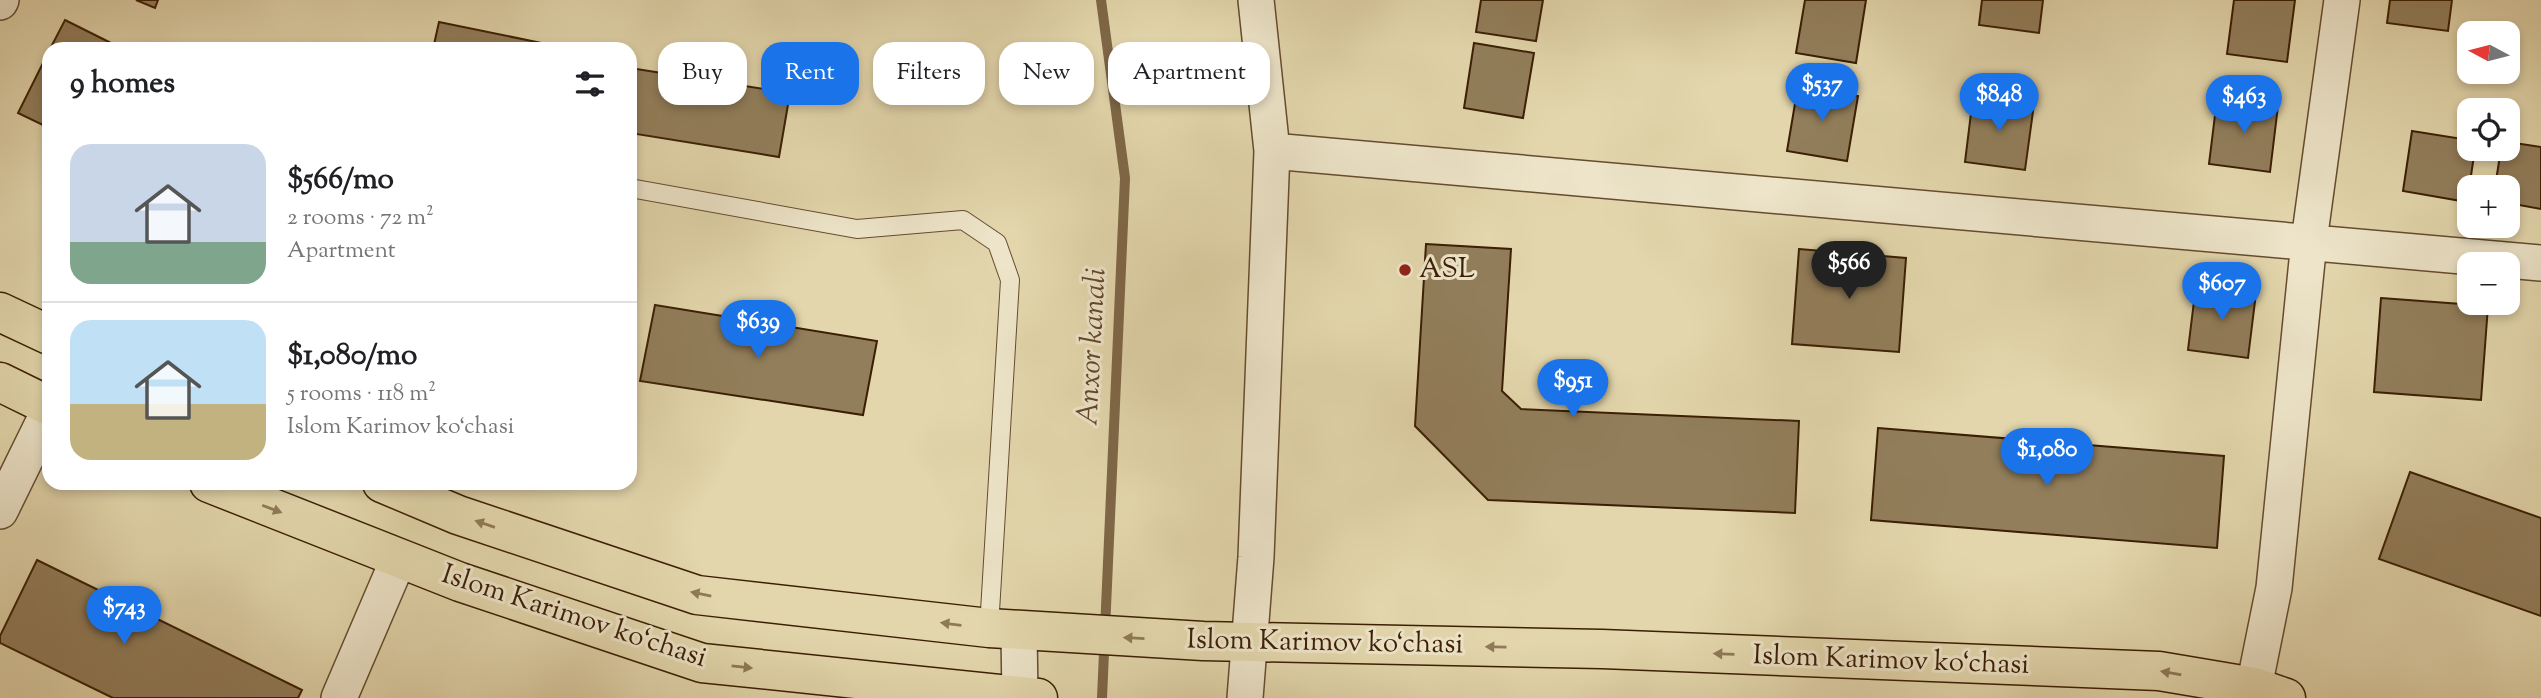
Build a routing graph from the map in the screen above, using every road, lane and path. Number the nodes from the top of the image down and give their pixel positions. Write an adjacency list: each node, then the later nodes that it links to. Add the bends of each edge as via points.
1 (2342, 0): 5 (street)
2 (1263, 4): 3 (street)
3 (1272, 150): 5 (street); 17 (street)
4 (637, 189): 16 (lane, via 857,229 963,220 996,243 1010,280)
5 (2309, 241): 6 (street); 18 (street, via 2274,588)
6 (2541, 263)
7 (0, 312): 8 (main road)
8 (42, 332)
9 (0, 382): 10 (main road)
10 (42, 403)
11 (42, 425): 14 (street)
12 (226, 490): 15 (main road, Islom Karimov ko‘chasi, one-way to 15)
13 (399, 490): 16 (main road, Islom Karimov ko‘chasi, one-way to 13, via 697,595 458,515)
14 (0, 511)
15 (398, 558): 19 (street); 20 (main road, Islom Karimov ko‘chasi, one-way to 20, via 702,663)
16 (1004, 630): 17 (main road, Islom Karimov ko‘chasi, one-way to 16); 20 (street)
17 (1249, 642): 18 (main road, Islom Karimov ko‘chasi, one-way to 17, via 2159,671 1602,649); 22 (street)
18 (2270, 692)
19 (339, 698)
20 (1020, 698): 21 (main road, Islom Karimov ko‘chasi)
21 (1038, 698)
22 (1245, 698)

